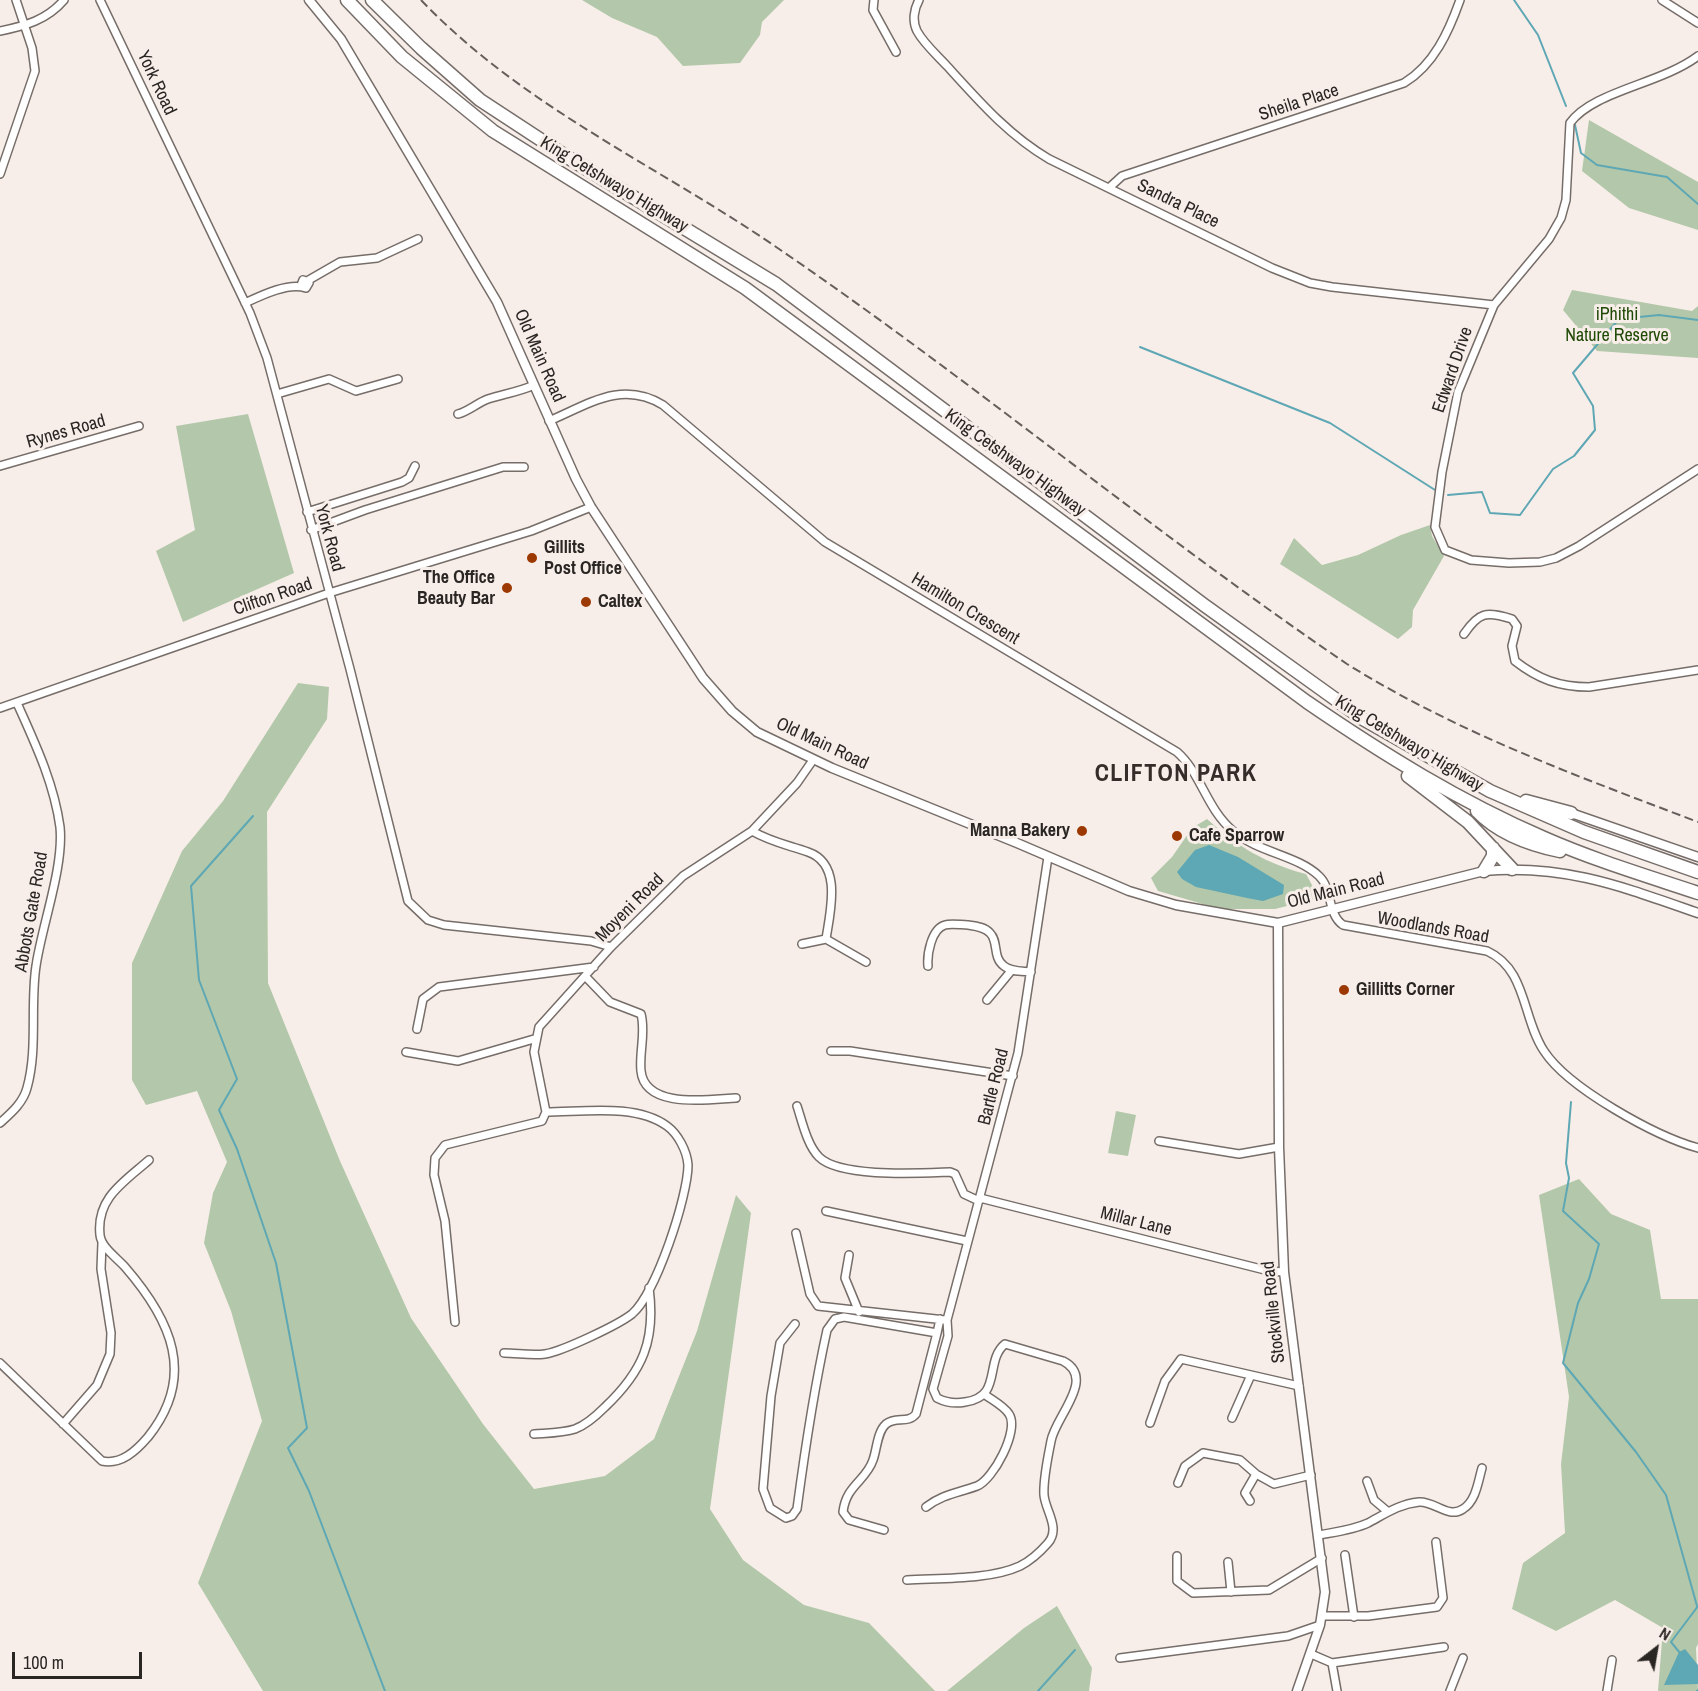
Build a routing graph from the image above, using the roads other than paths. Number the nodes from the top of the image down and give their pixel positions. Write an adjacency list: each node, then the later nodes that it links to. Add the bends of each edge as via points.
1 (16, 0): 14 (street)
2 (64, 0): 14 (street, via 46,17)
3 (100, 0): 21 (street, York Road)
4 (309, 0): 24 (street, Old Main Road, via 357,66 493,295)
5 (339, 0): 12 (highway)
6 (347, 0): 12 (highway, King Cetshwayo Highway)
7 (874, 0): 16 (street, via 873,10)
8 (919, 0): 19 (street, Sandra Place, via 914,12 917,31 1016,138 1049,159)
9 (1460, 0): 19 (street, Sheila Place, via 1440,45 1404,83 1122,176)
10 (1662, 0): 13 (street)
11 (373, 1): 43 (highway, King Cetshwayo Highway, via 488,105 776,284 1303,678 1394,739)
12 (367, 22): 41 (highway, King Cetshwayo Highway, via 430,82 493,131 745,288)
13 (1698, 23)
14 (25, 26): 15 (street); 18 (street, via 35,71)
15 (0, 31)
16 (896, 52)
17 (1698, 56): 22 (street, Edward Drive, via 1673,73 1593,103 1574,117 1567,132 1566,200 1561,218 1549,239)
18 (0, 174)
19 (1110, 187): 22 (street, Sandra Place, via 1310,283)
20 (418, 239): 21 (street, via 377,258 340,262 304,283)
21 (245, 303): 25 (street, York Road)
22 (1494, 305): 32 (street, Edward Drive, via 1469,361 1451,417 1435,527 1445,550 1471,560 1509,563 1556,558)
23 (398, 379): 25 (street, via 356,391 336,380 325,379)
24 (534, 385): 26 (street, via 487,399); 27 (street, Old Main Road)
25 (277, 394): 34 (street, York Road)
26 (458, 414)
27 (549, 421): 33 (street, Old Main Road); 53 (street, Hamilton Crescent, via 620,393 638,394 663,405 834,548 1177,752 1219,817 1246,840 1321,877)
28 (139, 426): 29 (street, Rynes Road)
29 (0, 466)
30 (415, 466): 34 (street, via 402,482)
31 (524, 467): 35 (street, via 503,467)
32 (1698, 469)
33 (591, 507): 36 (street, Clifton Road, via 531,531); 42 (street, Old Main Road, via 718,696 757,732)
34 (307, 512): 35 (street, York Road)
35 (311, 530): 36 (street, York Road)
36 (329, 593): 39 (street, Clifton Road); 58 (street, York Road, via 411,904 428,920 444,925 591,940)
37 (1464, 634): 38 (street, via 1473,620 1484,614 1512,619 1517,626 1512,652 1515,661 1553,684 1571,687)
38 (1698, 670)
39 (17, 703): 40 (street, Clifton Road); 74 (street, Abbots Gate Road, via 50,780 60,829 36,967 27,1089 23,1100)
40 (0, 708)
41 (1373, 748): 46 (highway, via 1468,822); 52 (highway, King Cetshwayo Highway, via 1544,839)
42 (813, 760): 45 (street, Moyeni Road); 48 (street, Old Main Road)
43 (1490, 791): 44 (highway); 51 (highway, King Cetshwayo Highway, via 1584,832)
44 (1571, 813): 47 (street)
45 (752, 831): 56 (street, via 778,844 811,853 825,863 831,894); 58 (street, Moyeni Road, via 683,876)
46 (1493, 848): 49 (highway); 50 (highway)
47 (1698, 856)
48 (1048, 857): 55 (street, Old Main Road, via 1156,900); 63 (street, Bartle Road)
49 (1512, 869): 50 (street, Old Main Road); 54 (street, Old Main Road, via 1551,870 1599,880)
50 (1484, 871): 53 (street, Old Main Road)
51 (1698, 872)
52 (1698, 893)
53 (1333, 910): 55 (street, Old Main Road); 77 (street, Woodlands Road, via 1337,921 1346,927 1477,949 1500,957 1512,970 1536,1037 1555,1064 1625,1116)
54 (1698, 913)
55 (1278, 923): 76 (street, Stockville Road)
56 (826, 939): 57 (street); 59 (street)
57 (802, 944)
58 (612, 947): 61 (street, Moyeni Road)
59 (866, 962)
60 (928, 966): 62 (street, via 928,952 938,930 945,924 956,924 989,932 997,958)
61 (594, 967): 64 (street, Moyeni Road); 66 (street, via 439,987 423,999)
62 (1011, 970): 63 (street); 65 (street)
63 (1031, 972): 70 (street, Bartle Road)
64 (585, 976): 67 (street, Moyeni Road, via 539,1027); 71 (street, via 610,1002 641,1014 641,1071 655,1092 678,1100)
65 (987, 1000)
66 (417, 1029)
67 (534, 1039): 69 (street, via 450,1062); 73 (street)
68 (831, 1051): 70 (street, via 846,1050)
69 (406, 1052)
70 (1013, 1076): 79 (street, Bartle Road)
71 (736, 1098)
72 (797, 1106): 79 (street, via 816,1154 826,1161 885,1174 950,1172 955,1174 964,1194)
73 (546, 1113): 86 (street, via 640,1115 665,1124 679,1139 687,1173 666,1255); 89 (street, via 541,1122 445,1145 435,1158 434,1175 445,1221)
74 (0, 1124)
75 (1159, 1142): 76 (street, via 1239,1154)
76 (1279, 1147): 85 (street, Stockville Road)
77 (1698, 1148)
78 (149, 1160): 83 (street, via 103,1205)
79 (980, 1199): 82 (street, Bartle Road); 85 (street, Millar Lane)
80 (826, 1211): 82 (street)
81 (796, 1233): 87 (street, via 812,1300 823,1308)
82 (967, 1241): 88 (street, Bartle Road)
83 (102, 1243): 99 (street, via 110,1354 97,1385); 99 (street, via 128,1270 168,1333 175,1361 174,1388 161,1419 147,1438 135,1452 121,1459 102,1461)
84 (849, 1256): 87 (street, via 845,1278)
85 (1284, 1272): 95 (street, Stockville Road)
86 (649, 1288): 92 (street, via 627,1317 561,1349 544,1354); 100 (street, via 652,1324 634,1375 610,1402 578,1428)
87 (859, 1312): 88 (street)
88 (944, 1319): 91 (street); 96 (street, via 949,1329 933,1386 935,1396 960,1403)
89 (455, 1322)
90 (795, 1324): 91 (street, via 780,1343 763,1489 770,1508 786,1518 797,1509 814,1390 831,1322 844,1317)
91 (937, 1333): 109 (street, via 916,1414 909,1420 893,1420 885,1426 870,1466 844,1500 843,1512 849,1520)
92 (504, 1353)
93 (0, 1363): 99 (street)
94 (1251, 1375): 95 (street); 97 (street); 98 (street, via 1180,1359 1165,1381)
95 (1299, 1386): 103 (street, Stockville Road)
96 (984, 1394): 107 (street, via 1011,1420 1009,1440 1000,1459 979,1485 947,1493); 116 (street, via 1005,1344 1063,1361 1076,1373 1076,1386 1050,1444 1044,1493 1053,1526 1051,1538 1027,1562 1014,1568)
97 (1232, 1418)
98 (1150, 1423)
99 (63, 1424)
100 (534, 1434)
101 (1482, 1468): 108 (street, via 1472,1501 1459,1511 1450,1512 1423,1502)
102 (1256, 1474): 103 (street, via 1279,1485); 105 (street, via 1240,1460 1203,1453 1185,1466); 106 (street, via 1245,1493)
103 (1311, 1475): 110 (street, Stockville Road)
104 (1367, 1481): 108 (street, via 1374,1500)
105 (1178, 1483)
106 (1250, 1501)
107 (926, 1507)
108 (1387, 1511): 110 (street, via 1360,1526)
109 (884, 1530)
110 (1319, 1535): 114 (street, Stockville Road)
111 (1436, 1542): 118 (street, via 1443,1598 1437,1607)
112 (1177, 1556): 117 (street, via 1177,1581 1186,1590)
113 (1345, 1556): 118 (street)
114 (1322, 1558): 117 (street, via 1274,1588); 119 (street, Stockville Road, via 1325,1592)
115 (1228, 1562): 117 (street)
116 (907, 1580)
117 (1232, 1592)
118 (1354, 1617): 119 (street)
119 (1321, 1621): 121 (street, Stockville Road); 122 (street, via 1288,1636)
120 (1444, 1647): 125 (street)
121 (1311, 1654): 125 (street); 126 (street, Stockville Road)
122 (1120, 1658)
123 (1463, 1658): 128 (street)
124 (1612, 1660): 129 (street)
125 (1332, 1663): 127 (street)
126 (1298, 1691)
127 (1337, 1691)
128 (1450, 1691)
129 (1607, 1691)

